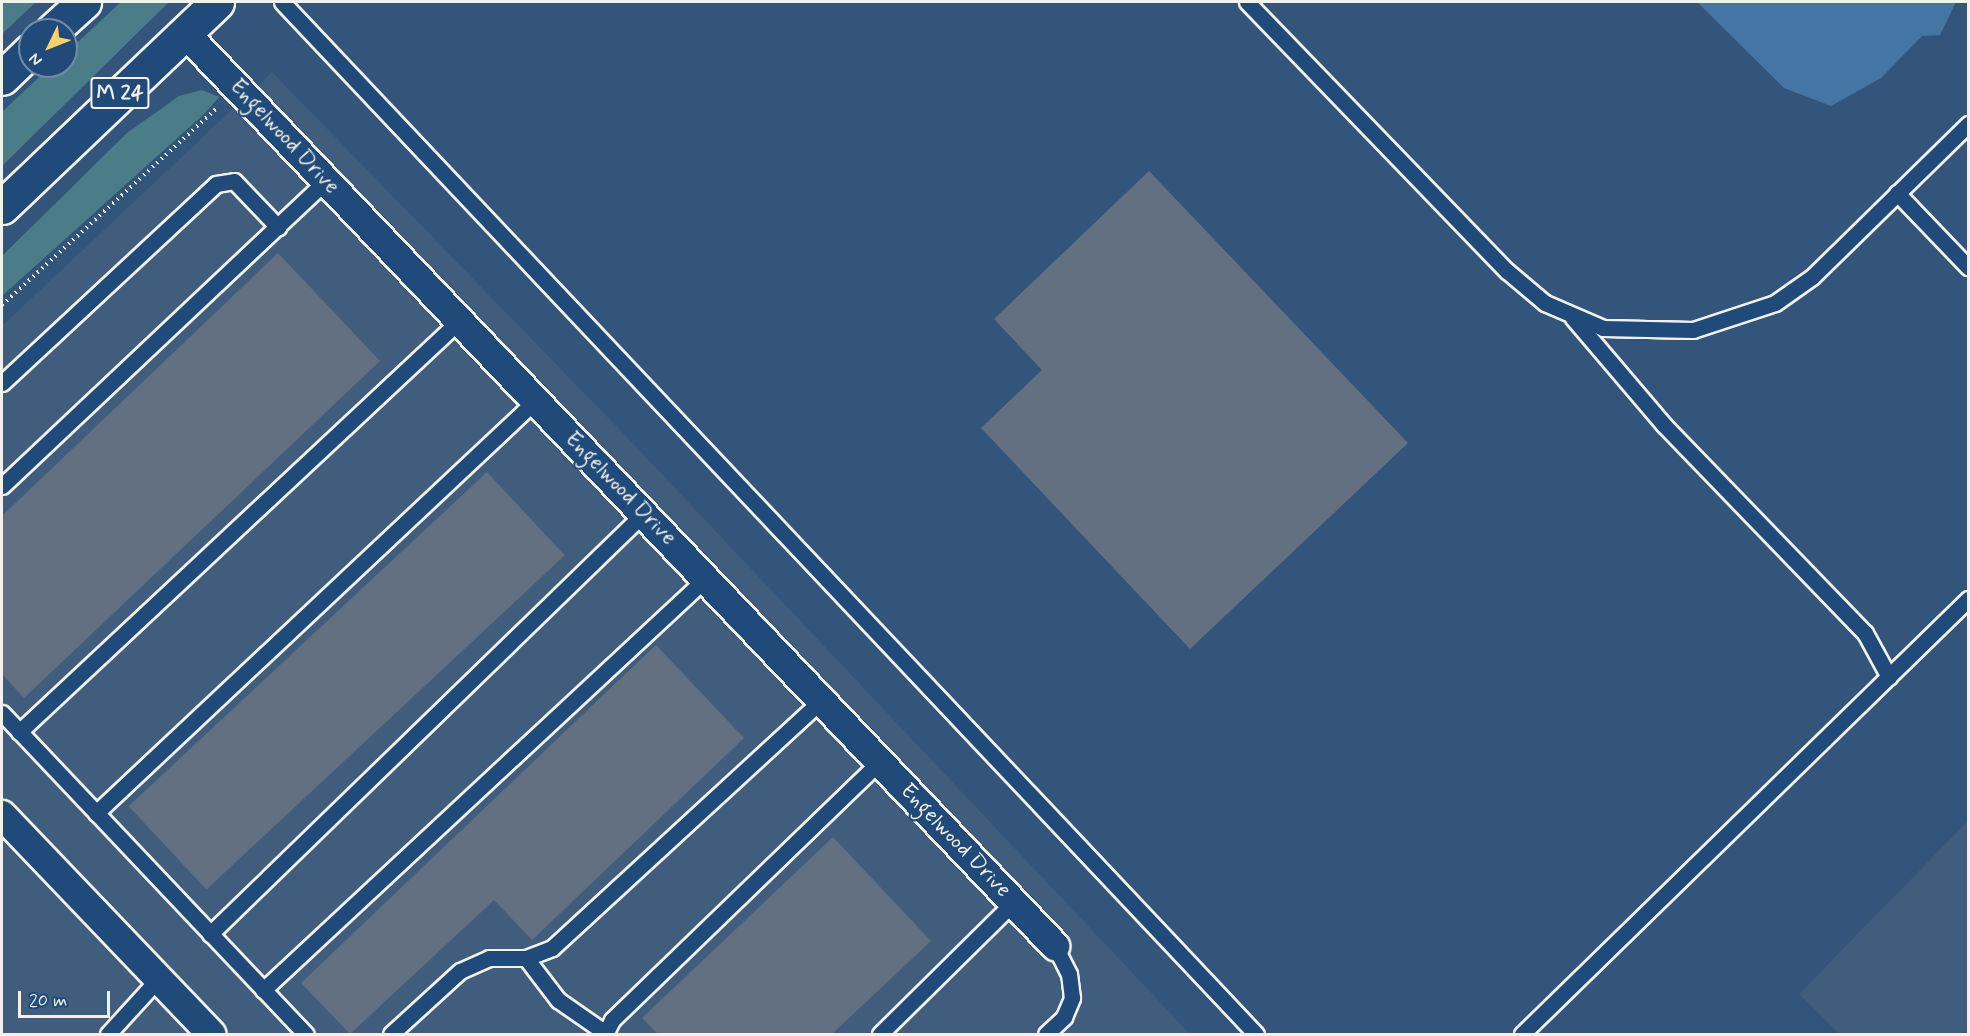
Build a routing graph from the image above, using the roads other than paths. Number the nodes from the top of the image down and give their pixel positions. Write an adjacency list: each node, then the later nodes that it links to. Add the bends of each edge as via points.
1 (84, 2): 5 (main road)
2 (217, 2): 6 (main road, M 24)
3 (282, 2): 43 (lane)
4 (1247, 2): 15 (lane, via 1507,272)
5 (66, 18)
6 (184, 32): 10 (street, Engelwood Drive); 12 (main road, M 24)
7 (18, 63): 8 (main road)
8 (2, 78)
9 (1968, 124): 11 (lane)
10 (326, 181): 13 (lane); 16 (street, Engelwood Drive)
11 (1897, 193): 14 (lane); 15 (lane, via 1812,277 1775,303 1737,320 1693,330 1638,333)
12 (2, 207)
13 (278, 227): 17 (lane, via 234,181 216,184); 19 (lane)
14 (1968, 267)
15 (1572, 318): 23 (lane, via 1664,425 1865,633)
16 (459, 321): 18 (street, Engelwood Drive); 26 (lane)
17 (2, 383)
18 (535, 401): 20 (street, Engelwood Drive); 28 (lane)
19 (2, 486)
20 (643, 514): 21 (street, Engelwood Drive); 31 (lane)
21 (705, 579): 24 (street, Engelwood Drive); 35 (lane)
22 (1968, 600): 23 (lane)
23 (1889, 677): 44 (lane)
24 (821, 701): 27 (street, Engelwood Drive); 33 (lane, via 552,948)
25 (2, 713): 26 (lane)
26 (19, 732): 28 (lane)
27 (879, 762): 30 (street, Engelwood Drive); 36 (lane)
28 (96, 813): 31 (lane)
29 (2, 815): 34 (street)
30 (1014, 903): 32 (street, Engelwood Drive); 41 (lane)
31 (210, 934): 35 (lane)
32 (1055, 946): 42 (lane, via 1069,974 1072,998 1064,1017)
33 (526, 958): 36 (lane, via 558,1000); 40 (lane, via 489,958 460,971)
34 (158, 979): 37 (lane); 38 (street)
35 (263, 990): 39 (lane)
36 (604, 1033)
37 (108, 1035)
38 (211, 1035)
39 (306, 1035)
40 (392, 1035)
41 (880, 1035)
42 (1046, 1035)
43 (1256, 1035)
44 (1522, 1035)

